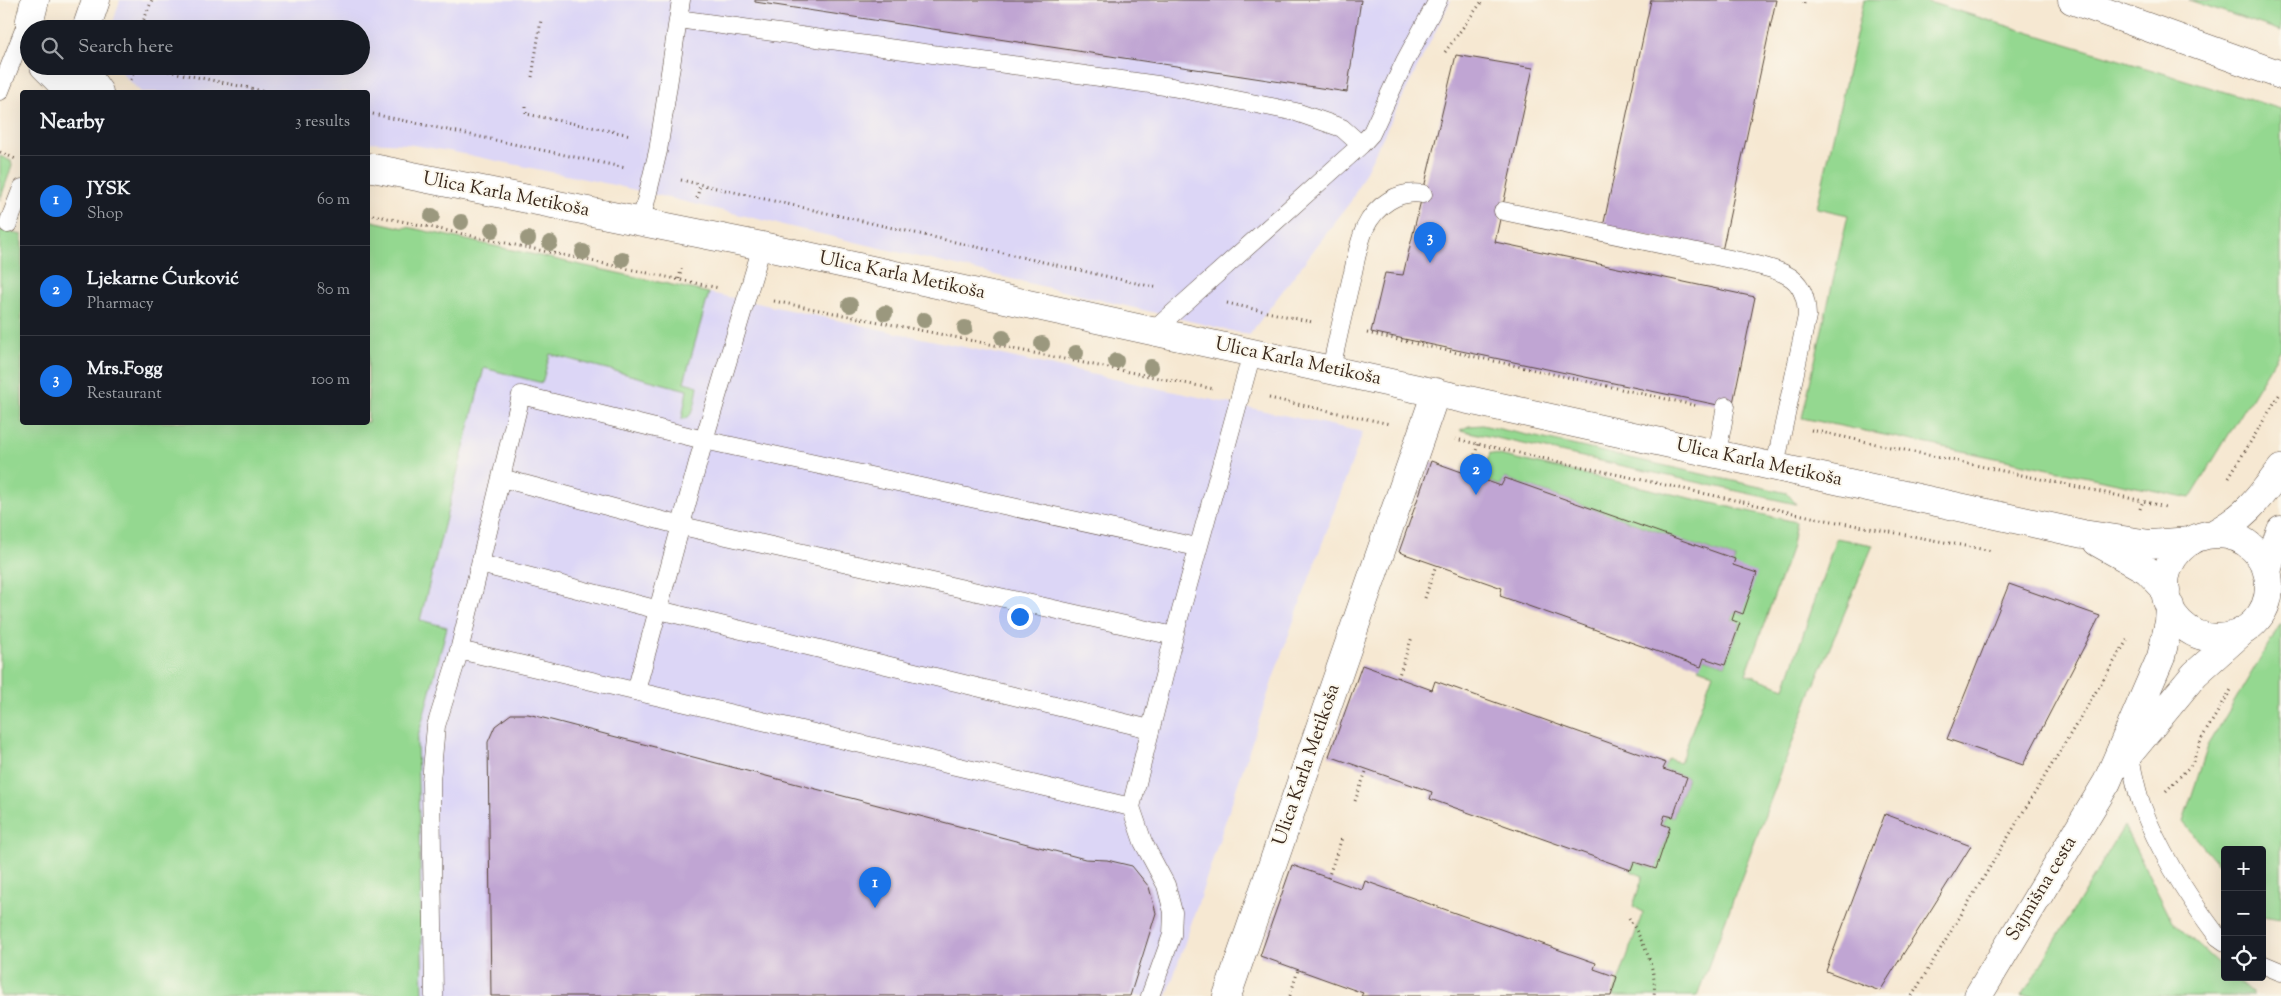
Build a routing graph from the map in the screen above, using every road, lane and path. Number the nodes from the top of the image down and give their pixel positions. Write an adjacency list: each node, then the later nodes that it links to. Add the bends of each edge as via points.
1 (35, 0): 7 (lane); 8 (street)
2 (152, 0): 9 (path)
3 (681, 0): 6 (lane)
4 (1438, 0): 24 (lane, via 1371,134)
5 (2072, 0): 15 (street)
6 (678, 19): 24 (lane, via 1172,86 1296,112 1342,128); 36 (lane, via 658,151)
7 (27, 20)
8 (30, 20)
9 (144, 20)
10 (540, 20): 16 (path)
11 (20, 39): 20 (lane)
12 (88, 75): 18 (street)
13 (133, 75): 17 (path)
14 (187, 75): 19 (path)
15 (2281, 75)
16 (532, 77)
17 (131, 80)
18 (98, 90)
19 (258, 90)
20 (0, 91)
21 (526, 107): 23 (path, via 526,114 631,135)
22 (370, 114): 28 (path)
23 (635, 144)
24 (1361, 145): 42 (lane)
25 (0, 152): 26 (path)
26 (20, 161)
27 (370, 167): 36 (street, Ulica Karla Metikoša)
28 (630, 169)
29 (677, 179): 30 (path)
30 (700, 184): 33 (path); 42 (path)
31 (20, 193): 37 (lane)
32 (1423, 194): 44 (lane, via 1412,192 1391,198 1366,228)
33 (697, 199)
34 (1502, 211): 53 (lane, via 1784,272 1806,298 1807,316)
35 (370, 214): 40 (path)
36 (641, 221): 38 (street, Ulica Karla Metikoša)
37 (8, 224)
38 (762, 246): 45 (street, Ulica Karla Metikoša); 55 (lane)
39 (684, 258): 40 (path)
40 (679, 279): 41 (path)
41 (714, 287)
42 (1194, 296): 44 (path); 45 (lane)
43 (773, 301): 48 (path)
44 (1340, 328): 47 (lane); 52 (path)
45 (1153, 331): 46 (street, Ulica Karla Metikoša)
46 (1252, 353): 47 (street, Ulica Karla Metikoša); 70 (lane)
47 (1331, 369): 49 (street, Ulica Karla Metikoša)
48 (1216, 389)
49 (1436, 392): 54 (street, Ulica Karla Metikoša); 57 (street, Ulica Karla Metikoša)
50 (2281, 392): 62 (path)
51 (1266, 398): 54 (path)
52 (1725, 409): 57 (lane)
53 (1783, 424): 58 (lane); 63 (path)
54 (1423, 432): 56 (path); 102 (street, Ulica Karla Metikoša)
55 (704, 440): 61 (lane, via 521,395); 66 (lane); 70 (lane)
56 (1478, 444): 60 (path); 71 (path, via 1822,519)
57 (1717, 453): 58 (street, Ulica Karla Metikoša)
58 (1776, 466): 68 (street, Ulica Karla Metikoša)
59 (2281, 469): 69 (street, via 2247,512 2234,523)
60 (1468, 474)
61 (501, 478): 66 (lane); 72 (lane)
62 (2227, 480)
63 (2143, 501): 64 (path); 65 (path)
64 (2169, 508)
65 (2138, 516)
66 (682, 526): 77 (lane); 80 (lane)
67 (2281, 530): 74 (street)
68 (2083, 534): 69 (street, Ulica Karla Metikoša, via 2150,544); 76 (street, Ulica Karla Metikoša, via 2147,570)
69 (2202, 538): 74 (street, via 2231,536 2247,544 2260,556); 76 (street, via 2175,556 2167,572)
70 (1197, 548): 80 (lane)
71 (1998, 552)
72 (480, 564): 77 (lane); 82 (lane)
73 (1436, 565): 75 (path)
74 (2268, 572): 78 (street, via 2269,590 2265,606 2256,622)
75 (1425, 598)
76 (2168, 598): 78 (street, via 2178,621 2192,632 2208,638 2226,638); 90 (street, Sajmišna cesta, via 2169,622 2161,657)
77 (659, 610): 85 (lane); 86 (lane)
78 (2242, 632): 87 (street, Sajmišna cesta, via 2195,674)
79 (2130, 635): 105 (path)
80 (1174, 636): 86 (lane)
81 (1412, 637): 83 (path)
82 (459, 650): 85 (lane); 100 (lane, via 436,726 432,751)
83 (1398, 678)
84 (2234, 686): 88 (path, via 2202,738)
85 (636, 691): 92 (lane)
86 (1150, 729): 92 (lane)
87 (2129, 754): 90 (street, Sajmišna cesta); 96 (lane, via 2142,807 2160,846 2187,896)
88 (2192, 764)
89 (1367, 769): 91 (path)
90 (2107, 782): 106 (street, Sajmišna cesta)
91 (1355, 801)
92 (1131, 807): 101 (lane, via 1143,842 1166,884 1173,912 1172,935)
93 (1342, 838): 94 (path)
94 (1328, 878)
95 (1629, 918): 104 (path, via 1648,955)
96 (2221, 939)
97 (2266, 966): 99 (lane)
98 (1298, 970): 103 (path)
99 (2281, 972)
100 (434, 996)
101 (1150, 996)
102 (1227, 996)
103 (1290, 996)
104 (1654, 996)
105 (1912, 996)
106 (1978, 996)

